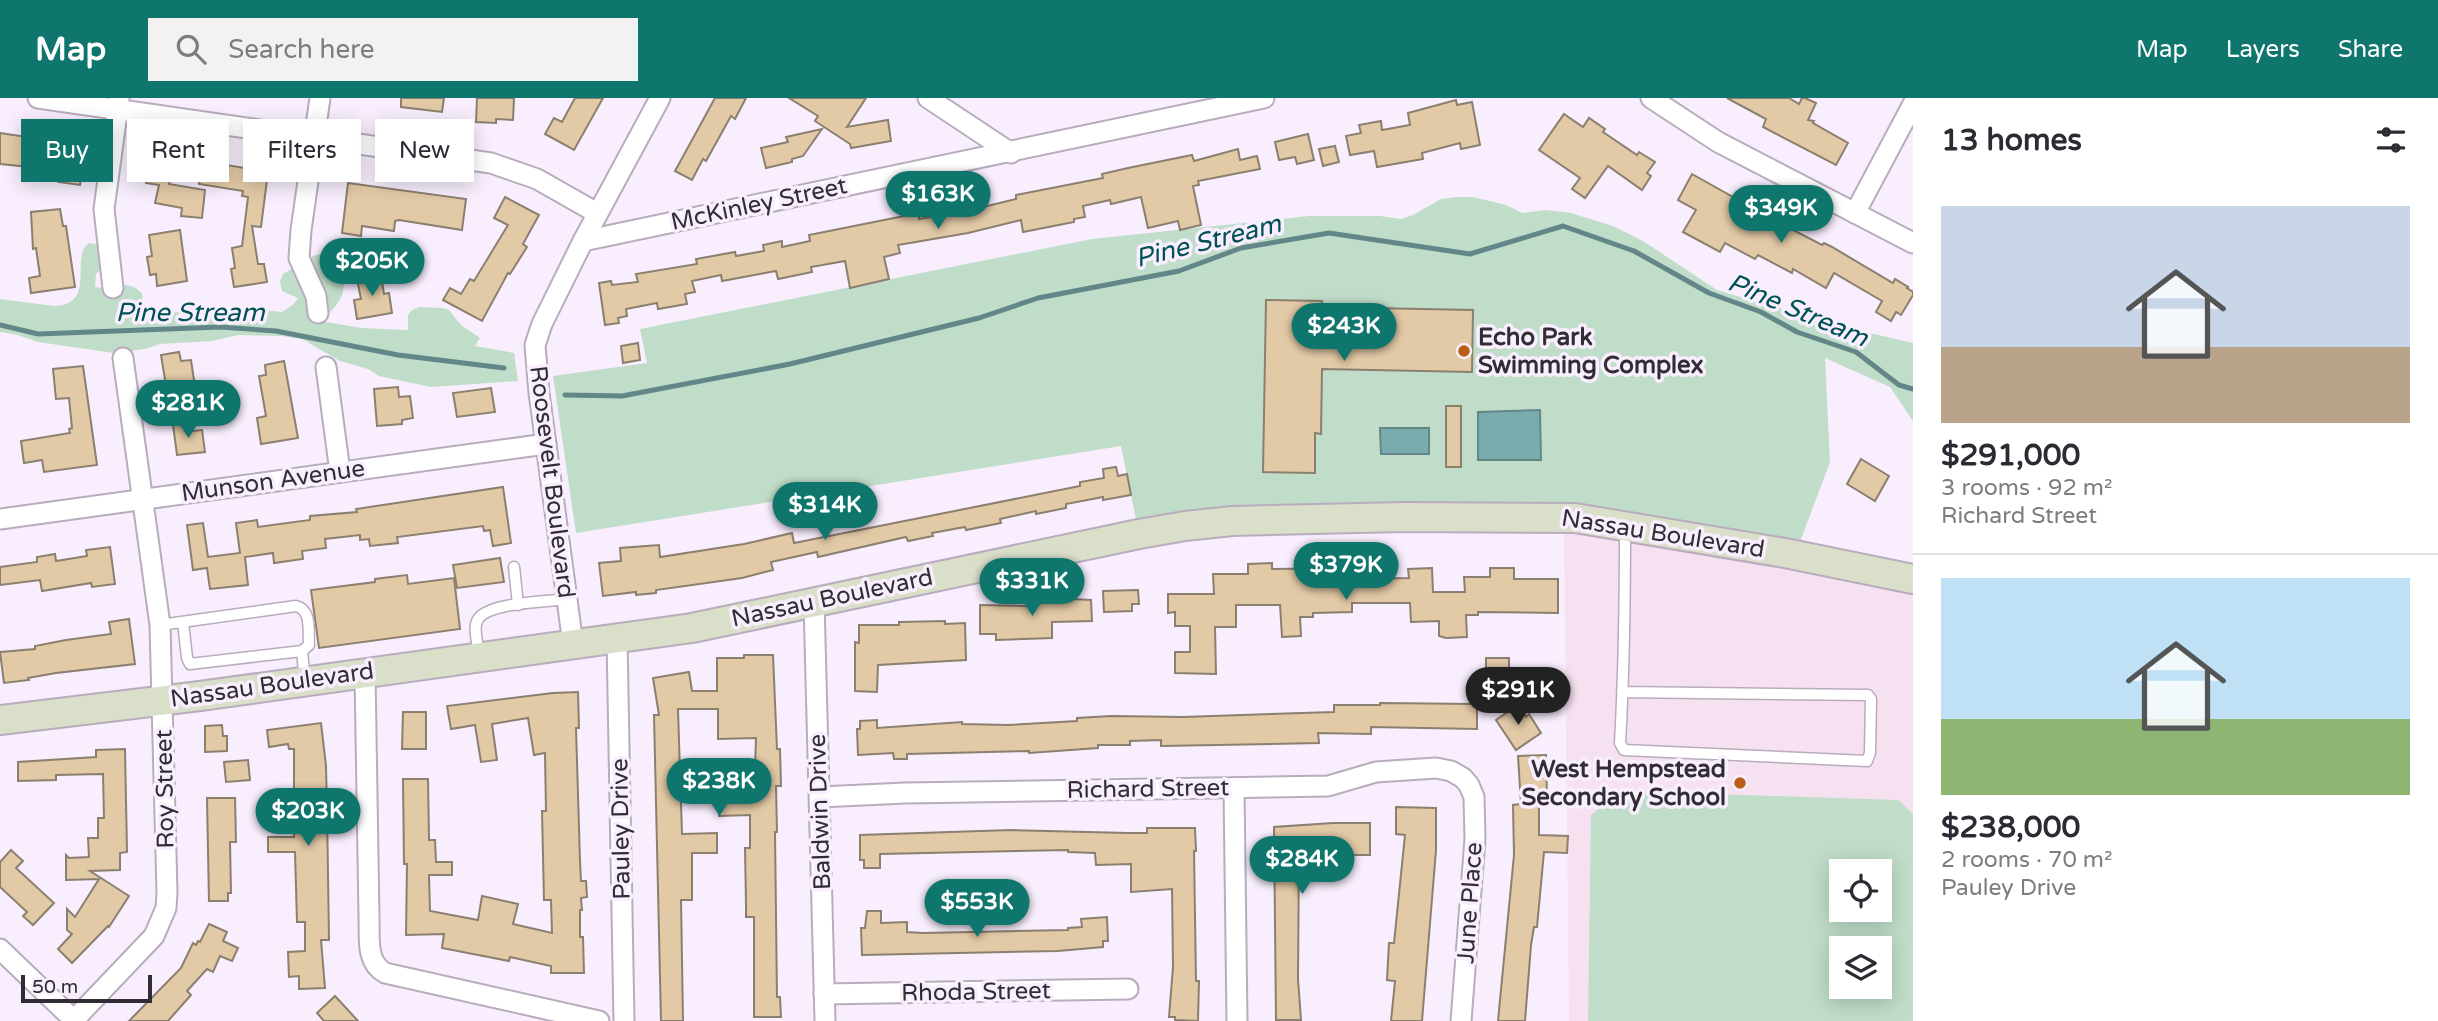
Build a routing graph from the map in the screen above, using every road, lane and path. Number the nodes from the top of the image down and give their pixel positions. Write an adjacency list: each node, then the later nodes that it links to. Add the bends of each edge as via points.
1 (38, 98): 7 (street)
2 (320, 98): 9 (street)
3 (660, 98): 14 (street, Roosevelt Boulevard)
4 (928, 98): 12 (street)
5 (1264, 98): 12 (street, McKinley Street)
6 (1651, 98): 15 (street, via 1718,142)
7 (118, 104): 10 (street); 18 (street, via 104,209)
8 (1913, 104): 15 (street)
9 (317, 119)
10 (243, 126)
11 (361, 144): 14 (street, via 492,163 537,179)
12 (1011, 153): 16 (street, McKinley Street)
13 (309, 182): 19 (street, via 299,258 316,296)
14 (597, 213): 16 (street, Roosevelt Boulevard)
15 (1855, 213): 17 (street)
16 (583, 241): 22 (street, Roosevelt Boulevard, via 535,345)
17 (1913, 243)
18 (113, 288)
19 (318, 313)
20 (123, 358): 24 (street, Roy Street)
21 (326, 367): 23 (street)
22 (546, 444): 23 (street, Munson Avenue); 29 (street, Roosevelt Boulevard)
23 (340, 472): 24 (street, Munson Avenue)
24 (143, 499): 25 (street, Munson Avenue); 33 (street, Roy Street)
25 (0, 519)
26 (1625, 525): 28 (main road, Nassau Boulevard); 30 (main road, Nassau Boulevard, via 1547,517 1232,521 1185,526); 40 (lane)
27 (514, 567): 31 (lane)
28 (1913, 579)
29 (566, 599): 31 (lane); 35 (street, Roosevelt Boulevard)
30 (814, 602): 34 (main road, Nassau Boulevard, via 692,628); 45 (street, Baldwin Drive)
31 (518, 605): 37 (lane, via 482,613 475,624)
32 (183, 622): 33 (lane); 36 (lane, via 190,664); 36 (lane, via 303,607 309,645)
33 (160, 625): 41 (street, Roy Street)
34 (617, 638): 35 (main road, Nassau Boulevard); 51 (street, Pauley Drive)
35 (573, 643): 37 (main road, Nassau Boulevard)
36 (302, 651): 39 (lane)
37 (480, 657): 38 (main road, Nassau Boulevard)
38 (365, 673): 39 (main road, Nassau Boulevard); 50 (street, via 369,917 374,964 385,973)
39 (305, 681): 41 (main road, Nassau Boulevard)
40 (1622, 692): 40 (lane, via 1620,743 1624,750 1867,761 1870,753 1868,695)
41 (163, 699): 42 (main road, Nassau Boulevard); 49 (street, Roy Street, via 166,908 154,936)
42 (0, 720)
43 (1469, 785): 44 (street, Richard Street, via 1451,771 1436,768 1376,772 1328,786); 54 (street, June Place, via 1474,797 1475,839)
44 (1234, 788): 45 (street, Richard Street); 53 (street)
45 (820, 797): 48 (street, Baldwin Drive)
46 (0, 949): 49 (street)
47 (1128, 989): 48 (street, Rhoda Street)
48 (824, 994): 52 (street, Baldwin Drive)
49 (75, 1020)
50 (599, 1021)
51 (624, 1021)
52 (825, 1021)
53 (1237, 1021)
54 (1461, 1021)

